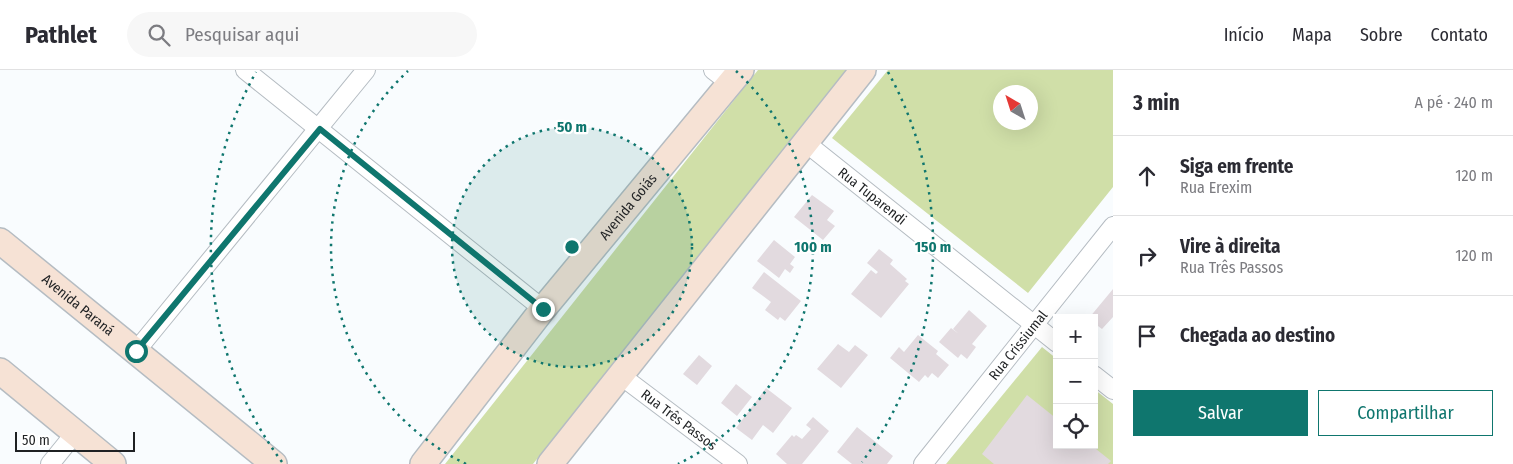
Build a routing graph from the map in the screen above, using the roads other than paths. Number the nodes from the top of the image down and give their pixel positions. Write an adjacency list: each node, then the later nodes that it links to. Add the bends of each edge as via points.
1 (245, 70): 5 (street)
2 (366, 70): 5 (street)
3 (864, 70): 6 (street)
4 (728, 74): 9 (street, Avenida Goiás)
5 (320, 129): 9 (street); 12 (street)
6 (806, 143): 10 (street, Rua Tuparendi); 14 (street)
7 (1113, 226): 10 (street, Rua Crissiumal)
8 (0, 241): 12 (street, Avenida Paraná)
9 (543, 309): 21 (street, Avenida Goiás)
10 (1034, 324): 11 (street, Rua Tuparendi); 24 (street, Rua Crissiumal)
11 (1053, 340)
12 (136, 351): 20 (street, Avenida Paraná)
13 (0, 371): 17 (street)
14 (620, 375): 22 (street); 23 (street, Rua Três Passos)
15 (1098, 378): 16 (street)
16 (1113, 390)
17 (76, 432): 18 (street); 19 (street)
18 (50, 464)
19 (113, 464)
20 (274, 464)
21 (423, 464)
22 (550, 464)
23 (738, 464)
24 (923, 464)

